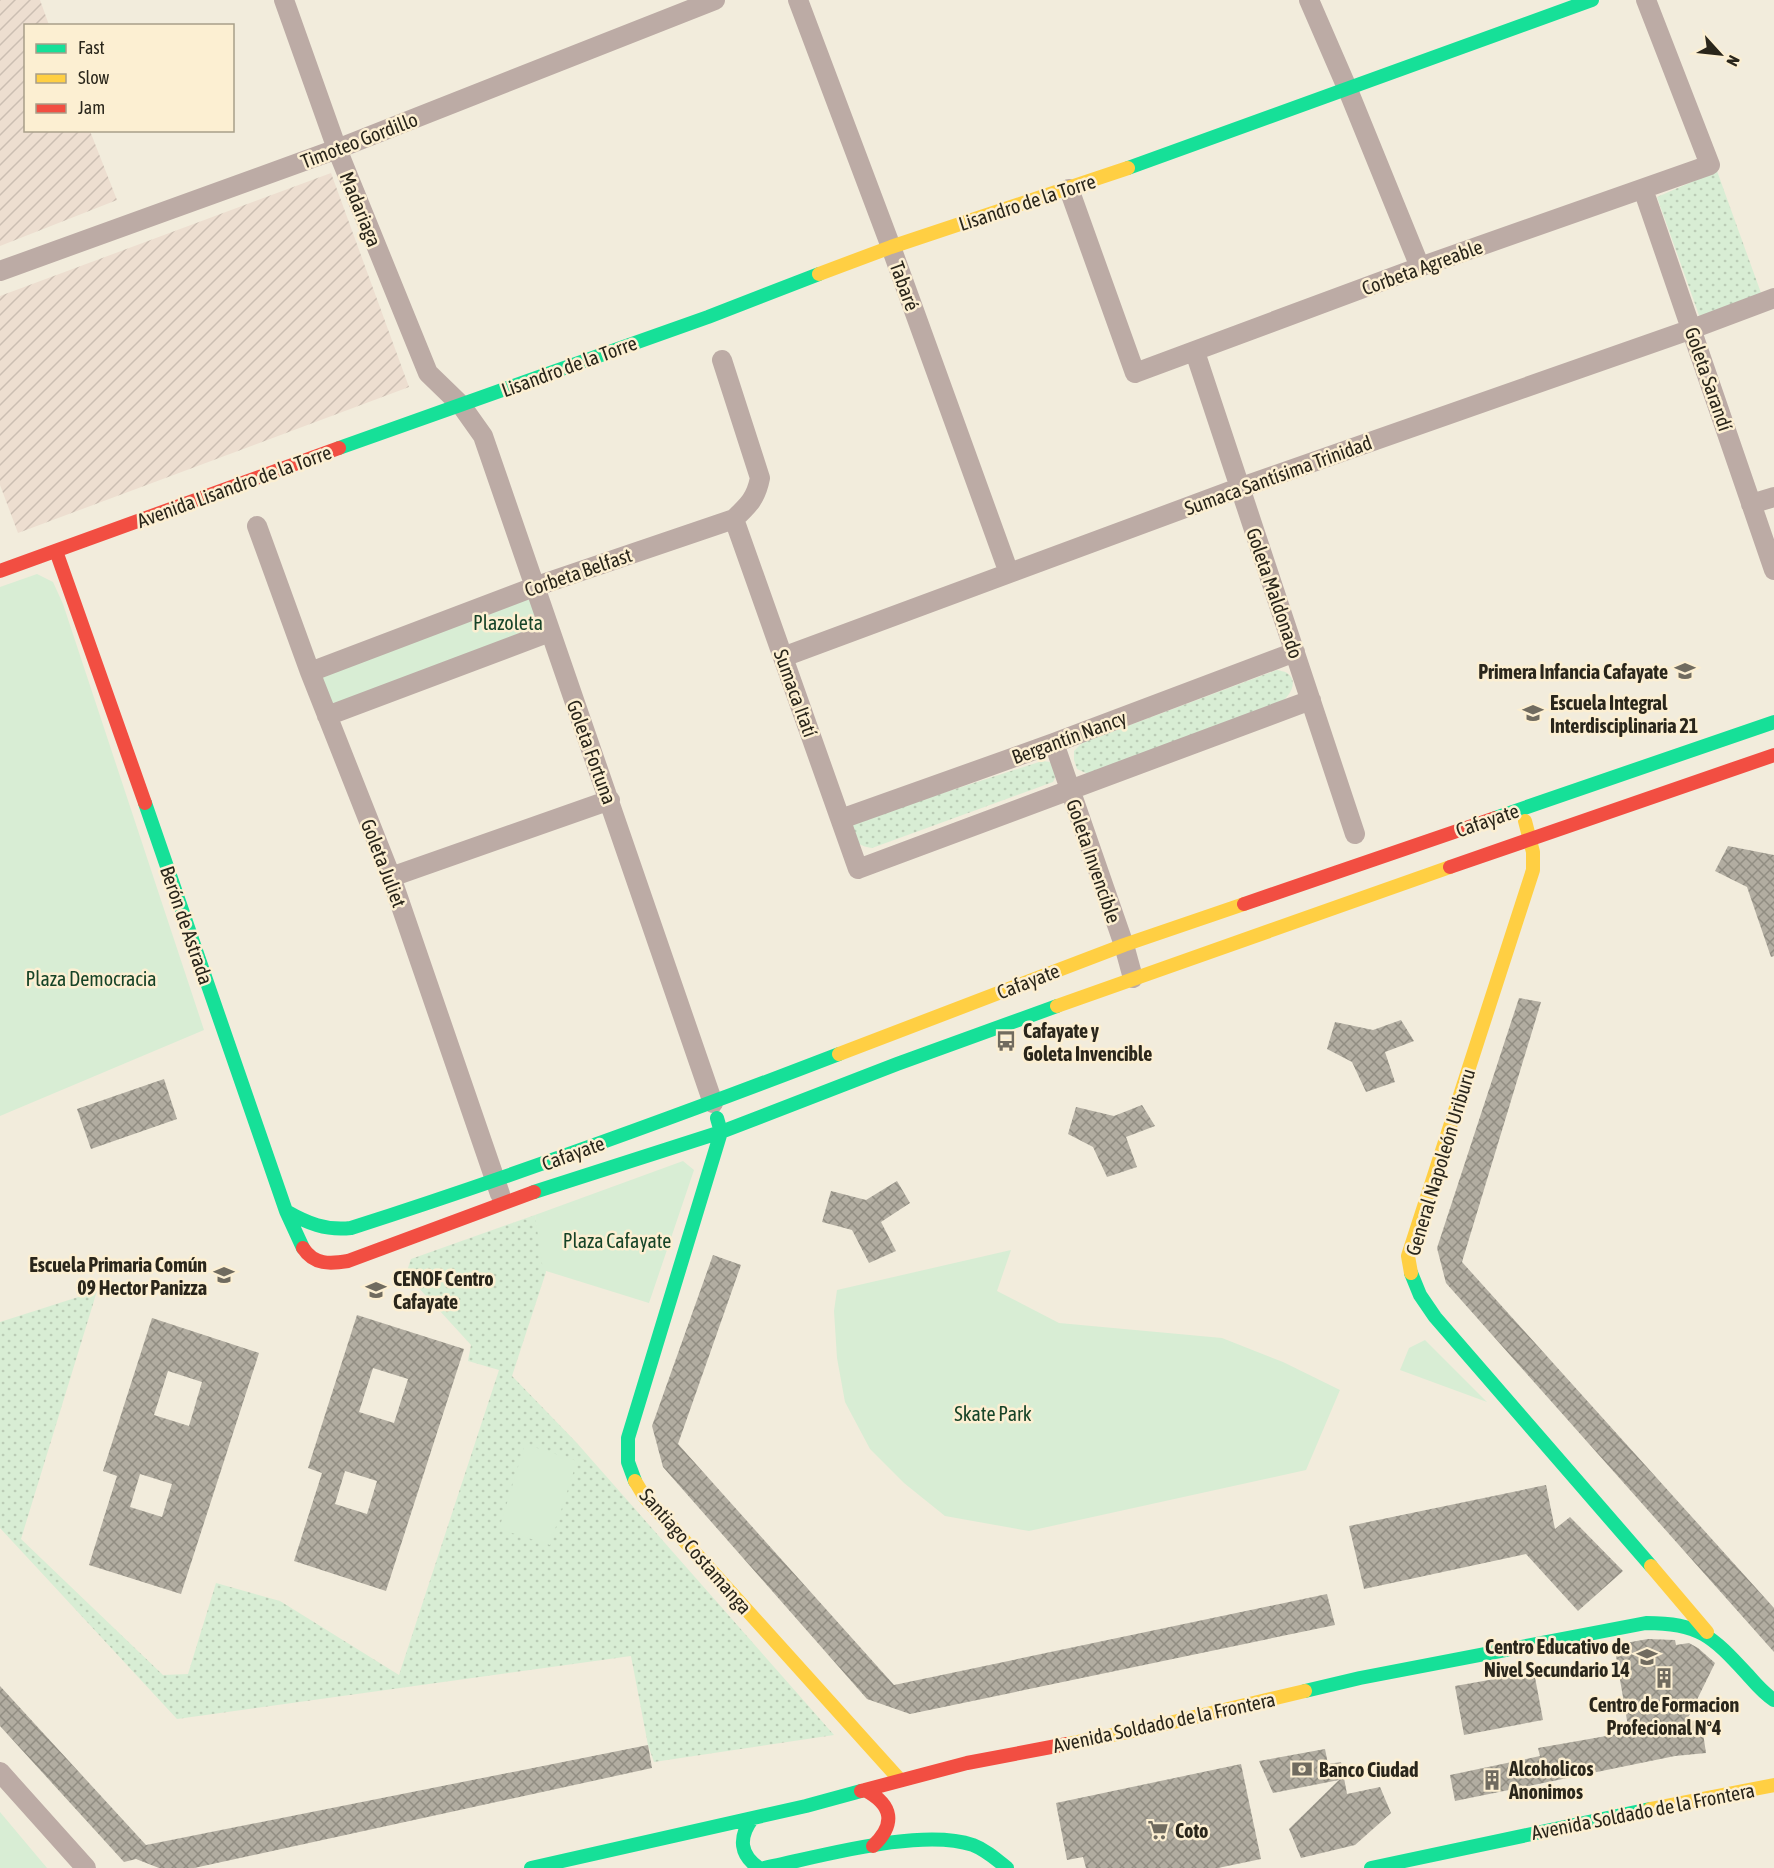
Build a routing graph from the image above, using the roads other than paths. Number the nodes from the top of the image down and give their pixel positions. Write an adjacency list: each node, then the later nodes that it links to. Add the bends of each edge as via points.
1 (284, 0): 8 (street, Madariaga)
2 (715, 0): 8 (street, Timoteo Gordillo)
3 (798, 0): 11 (street, Tabaré)
4 (1309, 0): 7 (street)
5 (1592, 0): 7 (street, Lisandro de la Torre)
6 (1646, 0): 10 (street, Corbeta Agreable, via 1710,165)
7 (1348, 90): 9 (street, Lisandro de la Torre); 12 (street)
8 (337, 149): 13 (street, Timoteo Gordillo); 18 (street, Madariaga, via 428,372)
9 (1069, 189): 11 (street, Lisandro de la Torre); 16 (street, Corbeta Agreable, via 1135,372)
10 (1643, 189): 12 (street, Corbeta Agreable); 15 (street, Goleta Sarandí)
11 (891, 247): 18 (street, Lisandro de la Torre); 27 (street, Tabaré)
12 (1420, 267): 16 (street, Corbeta Agreable)
13 (0, 271)
14 (1774, 298): 15 (street, Sumaca Santísima Trinidad)
15 (1692, 329): 19 (street, Sumaca Santísima Trinidad); 21 (street, Goleta Sarandí)
16 (1195, 352): 19 (street, Goleta Maldonado)
17 (722, 360): 22 (street, Corbeta Belfast, via 760,478 753,499)
18 (461, 405): 24 (street, Avenida Lisandro de la Torre); 28 (street, Goleta Fortuna, via 483,436)
19 (1239, 488): 27 (street, Sumaca Santísima Trinidad); 30 (street, Goleta Maldonado)
20 (1774, 497): 21 (street)
21 (1751, 504): 26 (street, Goleta Sarandí)
22 (734, 519): 28 (street, Corbeta Belfast); 31 (street, Sumaca Itatí)
23 (257, 526): 32 (street, Goleta Juliet)
24 (56, 551): 25 (street, Avenida Lisandro de la Torre); 51 (street, Berón de Astrada)
25 (2, 564)
26 (1774, 570)
27 (1009, 573): 31 (street, Sumaca Santísima Trinidad)
28 (534, 587): 29 (street, Goleta Fortuna); 32 (street, Corbeta Belfast)
29 (550, 632): 34 (street); 39 (street, Goleta Fortuna)
30 (1295, 652): 33 (street, Goleta Maldonado); 36 (street, Bergantín Nancy)
31 (783, 657): 41 (street, Sumaca Itatí)
32 (310, 672): 34 (street, Goleta Juliet)
33 (1311, 700): 38 (street); 42 (street, Goleta Maldonado)
34 (327, 716): 44 (street, Goleta Juliet)
35 (1774, 722): 40 (street, Cafayate)
36 (1054, 743): 38 (street, Goleta Invencible); 41 (street, Bergantín Nancy)
37 (1774, 755): 43 (street, Cafayate)
38 (1069, 790): 41 (street, Sumaca Itatí, via 858,868); 45 (street, Goleta Invencible)
39 (610, 800): 44 (street); 47 (street, Goleta Fortuna)
40 (1521, 808): 43 (street, General Napoleón Uriburu); 45 (street, Cafayate)
41 (841, 819)
42 (1355, 834)
43 (1531, 838): 46 (street, Cafayate); 53 (street, General Napoleón Uriburu, via 1533,870 1408,1256 1412,1279 1435,1317)
44 (391, 877): 49 (street, Goleta Juliet)
45 (1124, 945): 46 (street, Goleta Invencible); 47 (street, Cafayate)
46 (1133, 978): 48 (street, Cafayate)
47 (713, 1103): 48 (street); 49 (street, Cafayate)
48 (721, 1132): 50 (street, Cafayate); 56 (street, Santiago Costamanga, via 628,1438 628,1467 644,1496)
49 (496, 1181): 50 (street, Goleta Juliet); 51 (street, Cafayate, via 351,1228 320,1228)
50 (503, 1202): 52 (street, Cafayate)
51 (286, 1211): 52 (street, Berón de Astrada, via 302,1250 311,1259 334,1265)
52 (348, 1261)
53 (1709, 1635): 54 (street, Avenida Soldado de la Frontera); 56 (street, Avenida Soldado de la Frontera, via 1670,1621 1613,1628 1360,1678)
54 (1774, 1700)
55 (0, 1772): 61 (street)
56 (900, 1780): 58 (street, Avenida Soldado de la Frontera)
57 (1774, 1785): 66 (street, Avenida Soldado de la Frontera)
58 (865, 1791): 59 (street, Avenida Soldado de la Frontera); 60 (street, via 885,1804 889,1815 883,1839)
59 (752, 1819): 62 (street, Avenida Soldado de la Frontera); 63 (street, via 745,1826 741,1846 751,1864)
60 (873, 1846): 64 (street); 65 (street, via 948,1838 986,1851)
61 (86, 1868)
62 (531, 1868)
63 (759, 1868)
64 (764, 1868)
65 (1007, 1868)
66 (1371, 1868)

